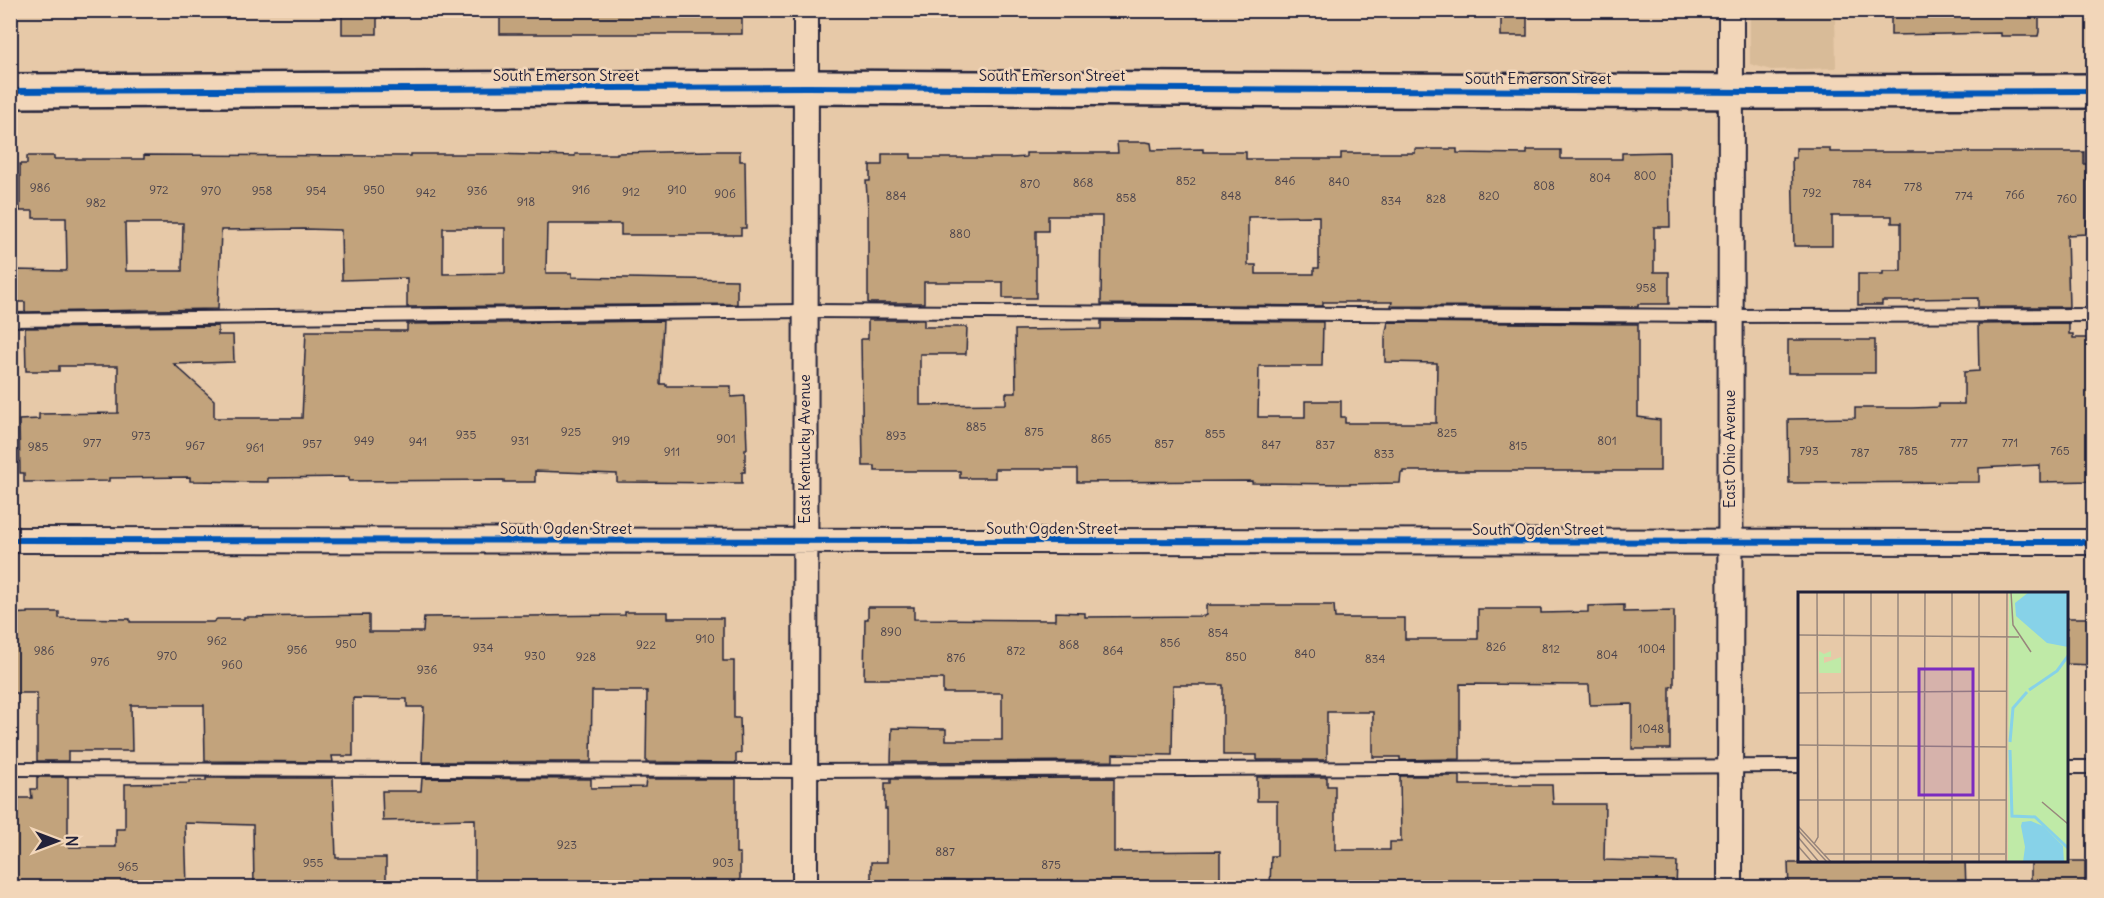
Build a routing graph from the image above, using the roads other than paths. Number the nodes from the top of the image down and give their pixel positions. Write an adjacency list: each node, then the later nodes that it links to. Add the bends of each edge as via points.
1 (806, 10): 3 (street, East Kentucky Avenue)
2 (1731, 10): 5 (street, East Ohio Avenue)
3 (807, 87): 4 (street, South Emerson Street); 5 (street, South Emerson Street); 7 (street, East Kentucky Avenue)
4 (10, 91)
5 (1731, 91): 6 (street, South Emerson Street); 9 (street, East Ohio Avenue)
6 (2094, 91)
7 (806, 311): 9 (lane); 10 (lane); 12 (street, East Kentucky Avenue)
8 (2094, 315): 9 (lane)
9 (1730, 316): 13 (street, East Ohio Avenue)
10 (10, 321)
11 (10, 540): 12 (street, South Ogden Street)
12 (805, 541): 13 (street, South Ogden Street); 20 (street, East Kentucky Avenue)
13 (1730, 542): 14 (street, South Ogden Street); 15 (street, East Ohio Avenue)
14 (2094, 542)
15 (1730, 766): 16 (lane); 20 (lane); 22 (street, East Ohio Avenue)
16 (1798, 766)
17 (2068, 767): 18 (lane)
18 (2094, 767)
19 (10, 769): 20 (lane)
20 (805, 771): 21 (street, East Kentucky Avenue)
21 (805, 888)
22 (1730, 888)

